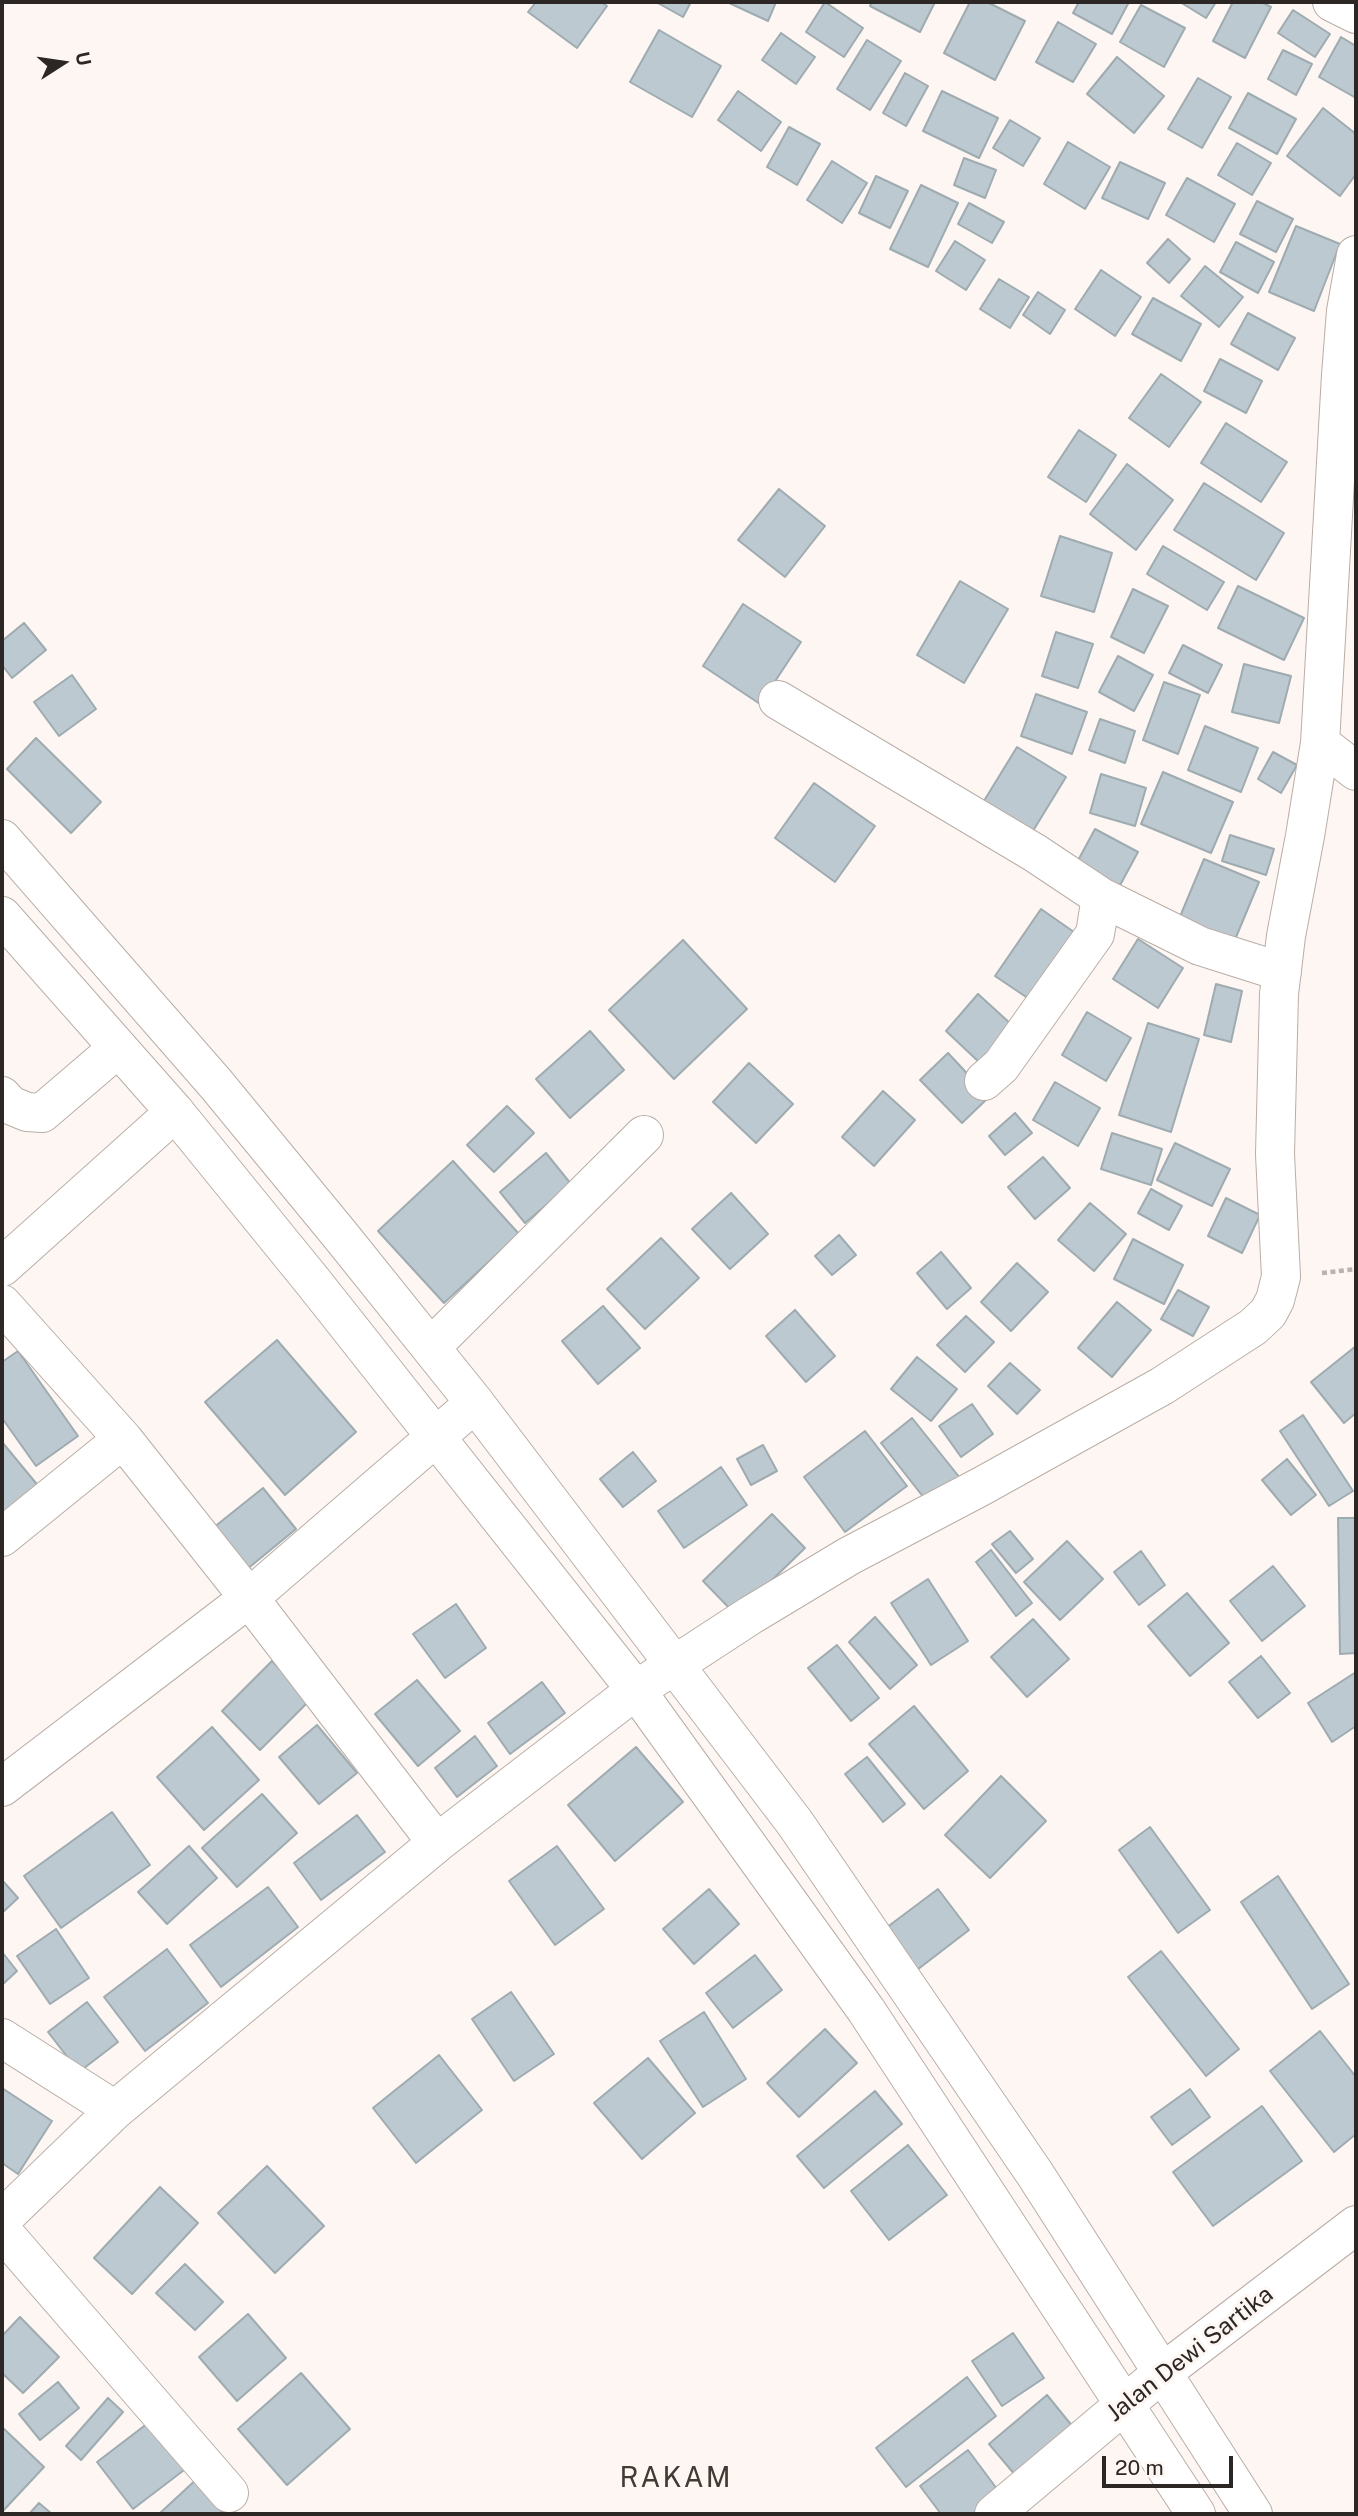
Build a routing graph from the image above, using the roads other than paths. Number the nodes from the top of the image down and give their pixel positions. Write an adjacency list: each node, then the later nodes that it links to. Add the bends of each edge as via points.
1 (1332, 2): 2 (street)
2 (1356, 14)
3 (1356, 255): 4 (street, via 1341,375)
4 (1345, 521): 6 (street)
5 (778, 700): 8 (street)
6 (1345, 757): 10 (street, via 1305,836)
7 (2, 839): 18 (street, via 216,1084)
8 (1101, 897): 10 (street, via 1200,946); 12 (street, via 1094,934 1001,1066)
9 (2, 916): 11 (street)
10 (1282, 972): 24 (street, via 1275,1141 1281,1277 1268,1313 1163,1386 849,1556)
11 (118, 1048): 13 (street, via 42,1113 10,1105); 14 (street)
12 (984, 1081)
13 (2, 1096)
14 (175, 1112): 16 (street); 20 (street)
15 (644, 1135): 18 (street)
16 (2, 1267)
17 (2, 1304): 21 (street)
18 (431, 1347): 19 (street)
19 (475, 1403): 20 (street); 24 (street)
20 (434, 1436): 23 (street); 25 (street)
21 (123, 1439): 22 (street); 23 (street)
22 (2, 1537)
23 (249, 1598): 26 (street); 27 (street)
24 (673, 1665): 25 (street); 33 (street, via 795,1823 914,1994)
25 (636, 1690): 27 (street); 34 (street, via 866,2010)
26 (2, 1787)
27 (437, 1843): 29 (street)
28 (2, 2038): 29 (street)
29 (115, 2110): 30 (street)
30 (2, 2219)
31 (1356, 2225): 33 (street, Jalan Dewi Sartika)
32 (2, 2231): 35 (street)
33 (1162, 2373): 34 (street, Jalan Dewi Sartika); 38 (street)
34 (1125, 2404): 36 (street, Jalan Dewi Sartika); 37 (street)
35 (229, 2493)
36 (994, 2514)
37 (1196, 2514)
38 (1253, 2514)

